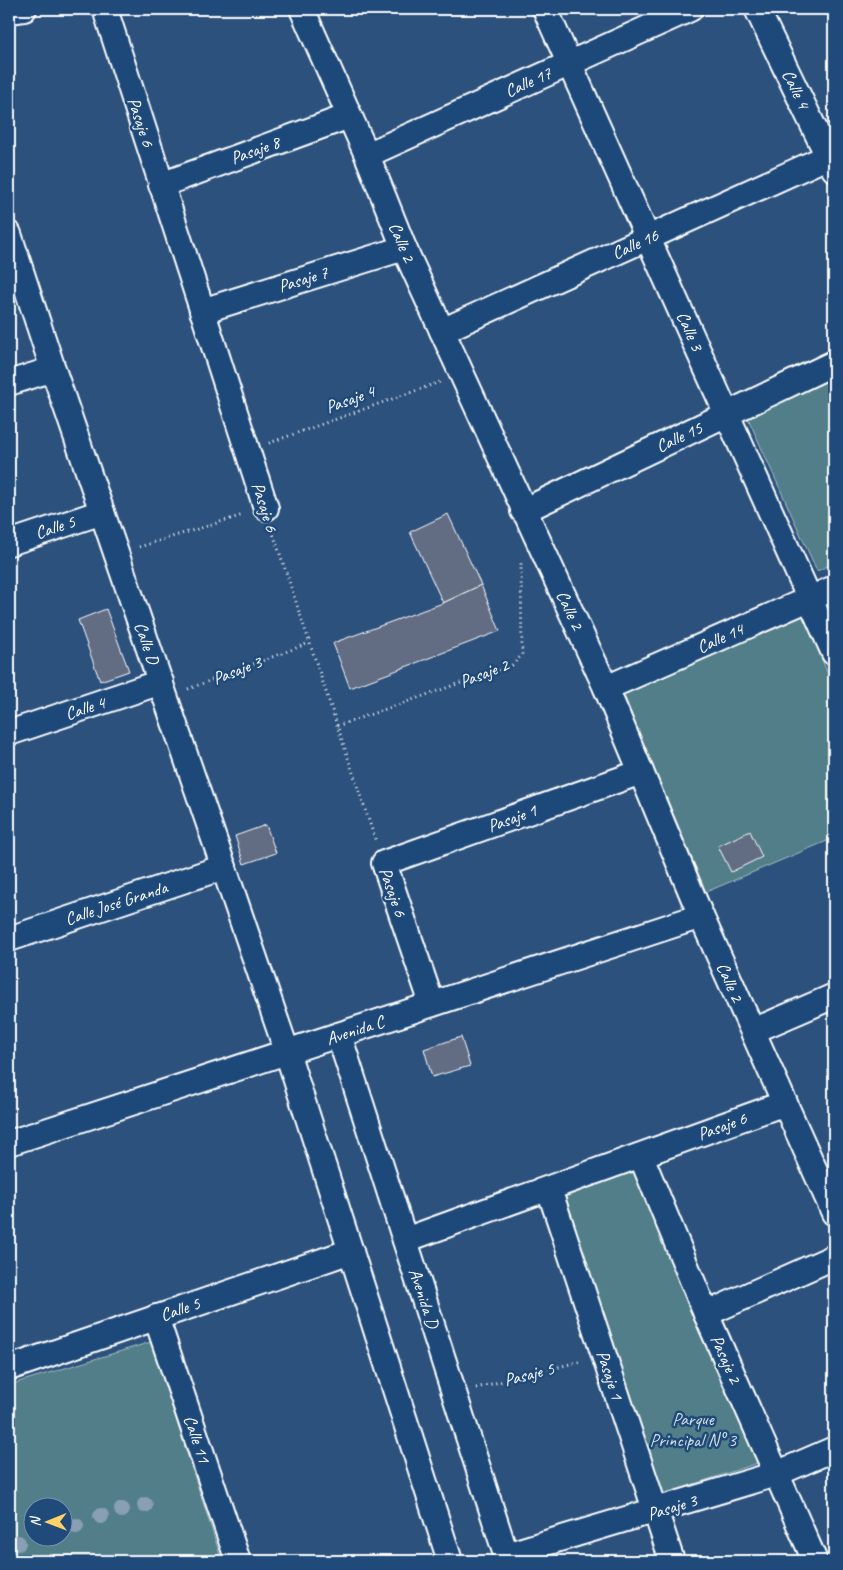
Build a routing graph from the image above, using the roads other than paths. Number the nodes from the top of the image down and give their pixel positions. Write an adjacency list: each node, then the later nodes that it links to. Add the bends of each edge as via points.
1 (24, 9): 7 (street)
2 (105, 9): 12 (street, Pasaje 6)
3 (302, 9): 9 (street, Calle 2)
4 (545, 9): 8 (street, Calle 3)
5 (690, 9): 8 (street, Calle 17)
6 (758, 9): 11 (street, Calle 4)
7 (9, 11)
8 (570, 64): 10 (street, Calle 17); 14 (street, Calle 3)
9 (349, 116): 10 (street, Calle 2); 12 (street, Pasaje 8)
10 (367, 155): 15 (street, Calle 2)
11 (831, 162): 14 (street, Calle 16)
12 (162, 185): 16 (street, Pasaje 6)
13 (9, 234): 19 (street, Calle D)
14 (648, 238): 17 (street, Calle 16); 21 (street, Calle 3)
15 (404, 248): 16 (street, Pasaje 7); 17 (street, Calle 2)
16 (202, 311): 22 (street, Pasaje 6)
17 (442, 331): 23 (street, Calle 2)
18 (834, 364): 21 (street, Calle 15)
19 (52, 369): 20 (street); 24 (street, Calle D)
20 (9, 383)
21 (727, 414): 23 (street, Calle 15); 27 (street, Calle 3)
22 (266, 508)
23 (523, 511): 29 (street, Calle 2)
24 (102, 512): 25 (street, Calle 5); 30 (street, Calle D)
25 (9, 543)
26 (834, 588): 27 (street, Calle 14)
27 (810, 599): 28 (street, Calle 3); 29 (street, Calle 14)
28 (834, 653)
29 (606, 688): 32 (street, Calle 2)
30 (163, 690): 31 (street, Calle 4); 34 (street, Calle D)
31 (9, 733)
32 (641, 772): 33 (street, Pasaje 1); 35 (street, Calle 2)
33 (384, 863): 38 (street, Pasaje 6)
34 (224, 867): 36 (street, Calle José Granda); 41 (street, Calle D)
35 (701, 916): 38 (street, Avenida C); 39 (street, Calle 2)
36 (9, 939)
37 (834, 996): 39 (street)
38 (432, 1004): 40 (street, Avenida C)
39 (753, 1031): 42 (street, Calle 2)
40 (339, 1035): 41 (street, Avenida C); 47 (street, Avenida D)
41 (287, 1052): 43 (street, Avenida C); 48 (street)
42 (786, 1104): 44 (street, Pasaje 6); 46 (street, Calle 2)
43 (9, 1143)
44 (641, 1156): 45 (street, Pasaje 6); 50 (street, Pasaje 2)
45 (549, 1189): 47 (street, Pasaje 6); 55 (street, Pasaje 1)
46 (834, 1213)
47 (405, 1240): 56 (street, Avenida D)
48 (351, 1251): 51 (street, Calle 5); 58 (street)
49 (834, 1257): 50 (street)
50 (706, 1314): 54 (street, Pasaje 2)
51 (156, 1317): 52 (street, Calle 5); 57 (street, Calle 11)
52 (9, 1368)
53 (834, 1449): 54 (street, Pasaje 3)
54 (776, 1474): 55 (street, Pasaje 3); 60 (street, Pasaje 2)
55 (656, 1512): 56 (street, Pasaje 3); 59 (street, Pasaje 1)
56 (507, 1558)
57 (238, 1561)
58 (450, 1561)
59 (672, 1561)
60 (814, 1561)

